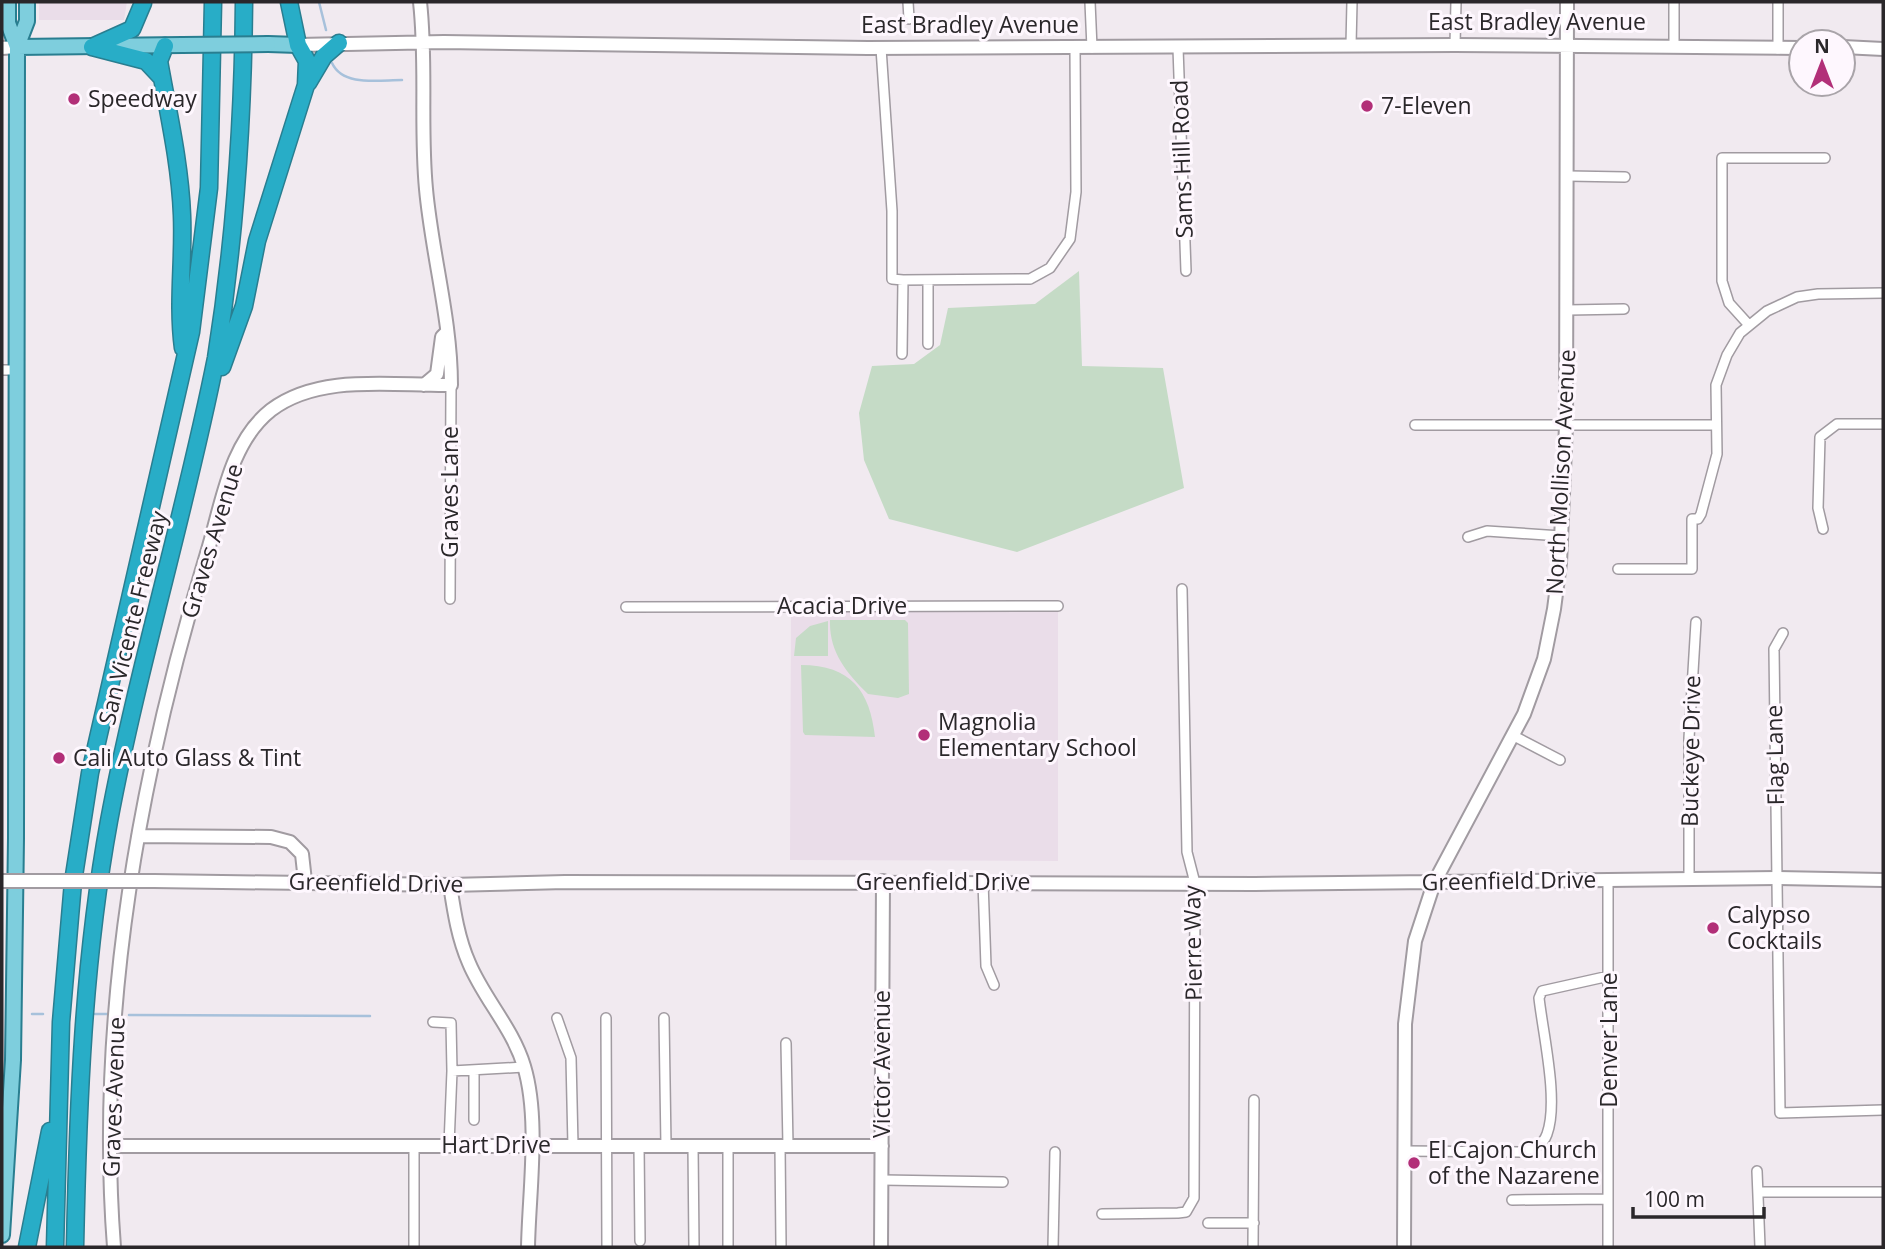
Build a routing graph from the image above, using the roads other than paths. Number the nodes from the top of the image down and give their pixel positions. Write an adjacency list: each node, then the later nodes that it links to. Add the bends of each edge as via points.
1 (8, 2): 24 (main road)
2 (27, 2): 24 (main road, via 27,21)
3 (213, 2): 50 (highway, San Vicente Freeway, via 209,188)
4 (244, 2): 54 (highway, San Vicente Freeway, via 236,204 227,289)
5 (289, 2): 18 (highway)
6 (420, 2): 16 (main road)
7 (908, 2): 15 (street)
8 (1090, 2): 29 (street)
9 (1352, 2): 19 (street)
10 (1456, 2): 20 (street)
11 (1567, 2): 23 (main road, North Mollison Avenue)
12 (1674, 2): 21 (street)
13 (1778, 2): 32 (street)
14 (144, 3): 25 (highway, via 132,29); 26 (highway)
15 (909, 19)
16 (424, 42): 17 (main road, East Bradley Avenue); 27 (main road, East Bradley Avenue); 47 (main road, via 425,178)
17 (339, 43): 18 (main road, East Bradley Avenue); 36 (highway, via 324,56)
18 (298, 45): 22 (main road, East Bradley Avenue, bridge); 36 (highway, via 307,61)
19 (1352, 45): 20 (main road, East Bradley Avenue); 30 (main road, East Bradley Avenue)
20 (1455, 45): 23 (main road, East Bradley Avenue)
21 (1674, 45): 23 (main road, East Bradley Avenue); 32 (main road, East Bradley Avenue)
22 (165, 46): 26 (main road, East Bradley Avenue); 35 (highway, via 159,61)
23 (1567, 46): 38 (main road, North Mollison Avenue)
24 (9, 47): 25 (main road, East Bradley Avenue); 51 (main road)
25 (92, 47): 26 (main road, East Bradley Avenue); 35 (highway, via 146,61)
26 (138, 47)
27 (881, 48): 28 (main road, East Bradley Avenue); 41 (street, via 892,279)
28 (1075, 48): 29 (main road, East Bradley Avenue); 42 (street, via 1076,192 1070,239 1050,268 1030,279)
29 (1092, 48): 30 (main road, East Bradley Avenue)
30 (1178, 48): 40 (street, Sams Hill Road)
31 (1857, 48): 34 (main road)
32 (1778, 49): 33 (main road, East Bradley Avenue)
33 (1787, 49)
34 (1883, 49)
35 (162, 78): 50 (highway, via 182,213 179,315)
36 (306, 85): 54 (highway, via 257,241 244,306)
37 (1825, 158): 46 (street, via 1722,158 1722,281 1729,303)
38 (1568, 176): 39 (street); 45 (main road, North Mollison Avenue)
39 (1625, 177)
40 (1186, 271)
41 (903, 280): 42 (street); 49 (street)
42 (928, 280): 48 (street)
43 (1883, 293): 46 (street, via 1797,298)
44 (1624, 309): 45 (street)
45 (1568, 310): 57 (main road, North Mollison Avenue)
46 (1748, 324): 58 (street, via 1722,366 1715,391)
47 (449, 331): 52 (main road); 53 (main road, via 442,337 437,374)
48 (928, 344)
49 (901, 354)
50 (185, 360): 94 (highway, San Vicente Freeway, via 90,773 65,948)
51 (9, 370): 89 (main road)
52 (451, 385): 53 (main road, Graves Avenue); 64 (street, Graves Lane)
53 (424, 386): 71 (main road, Graves Avenue, via 341,385 304,393 271,411 244,441 192,603 158,734)
54 (204, 418): 112 (highway, San Vicente Freeway, via 110,821 83,1020)
55 (1883, 424): 59 (street, via 1837,424 1824,431 1818,445 1818,508)
56 (1415, 425): 57 (street)
57 (1566, 425): 58 (street); 60 (main road, North Mollison Avenue)
58 (1715, 425): 62 (street, via 1714,472 1701,513 1692,519 1692,569)
59 (1823, 529)
60 (1560, 536): 61 (street, via 1487,531); 69 (main road, North Mollison Avenue, via 1544,659)
61 (1468, 537)
62 (1618, 569)
63 (1182, 589): 80 (street, Pierre Way, via 1186,852)
64 (450, 599)
65 (1058, 606): 66 (street, Acacia Drive)
66 (625, 607)
67 (1696, 622): 74 (street, Buckeye Drive, via 1689,738)
68 (1783, 634): 72 (street, Flag Lane, via 1774,649)
69 (1514, 736): 70 (street); 81 (main road, North Mollison Avenue)
70 (1560, 760)
71 (138, 836): 77 (main road, via 286,841 302,854); 100 (main road, Graves Avenue, via 118,982)
72 (1777, 878): 74 (main road, Greenfield Drive); 75 (main road, Greenfield Drive); 96 (street, Flag Lane, via 1780,1113)
73 (1608, 880): 74 (main road, Greenfield Drive); 81 (main road, Greenfield Drive); 83 (street, Denver Lane)
74 (1689, 880)
75 (1883, 880)
76 (2, 881): 77 (main road, Greenfield Drive, bridge)
77 (305, 881): 82 (main road, Greenfield Drive)
78 (883, 881): 79 (main road, Greenfield Drive); 82 (main road, Greenfield Drive); 109 (main road, Victor Avenue)
79 (984, 882): 80 (main road, Greenfield Drive); 84 (street, via 986,966)
80 (1195, 883): 81 (main road, Greenfield Drive); 120 (street, Pierre Way, via 1194,1198 1186,1212)
81 (1434, 883): 110 (main road, North Mollison Avenue, via 1408,975)
82 (450, 885): 91 (main road, via 469,963 502,1016)
83 (1609, 976): 110 (street, via 1553,986 1539,998 1550,1097 1546,1136 1538,1146 1521,1153); 118 (street, Denver Lane)
84 (994, 985)
85 (557, 1018): 102 (street, via 571,1058)
86 (606, 1018): 103 (street)
87 (663, 1018): 105 (street)
88 (433, 1022): 93 (street, via 451,1023)
89 (8, 1032): 123 (main road)
90 (786, 1043): 108 (street)
91 (524, 1067): 92 (street); 101 (main road)
92 (474, 1070): 93 (street); 97 (street)
93 (453, 1071): 99 (street)
94 (58, 1095): 126 (highway); 127 (highway, San Vicente Freeway)
95 (1254, 1100): 122 (street)
96 (1883, 1110)
97 (474, 1120)
98 (414, 1145): 99 (main road, Hart Drive); 100 (main road, Hart Drive); 131 (street)
99 (449, 1145): 101 (main road, Hart Drive)
100 (111, 1146): 130 (main road, Graves Avenue)
101 (530, 1146): 102 (main road, Hart Drive); 132 (main road)
102 (573, 1146): 103 (main road, Hart Drive)
103 (607, 1146): 104 (main road, Hart Drive); 133 (street)
104 (639, 1146): 105 (main road, Hart Drive); 124 (street)
105 (666, 1146): 106 (main road, Hart Drive)
106 (693, 1146): 107 (main road, Hart Drive); 134 (street)
107 (728, 1146): 108 (main road, Hart Drive); 135 (street)
108 (784, 1146): 109 (main road, Hart Drive); 125 (street)
109 (882, 1146): 114 (main road, Victor Avenue)
110 (1405, 1151): 139 (main road, North Mollison Avenue)
111 (1055, 1152): 137 (street)
112 (77, 1156): 128 (highway, San Vicente Freeway); 129 (highway)
113 (1757, 1171): 116 (street)
114 (882, 1180): 115 (street); 136 (main road, Victor Avenue)
115 (1003, 1182)
116 (1760, 1192): 117 (street); 141 (street)
117 (1883, 1192)
118 (1608, 1199): 119 (street); 140 (street, Denver Lane)
119 (1512, 1200)
120 (1102, 1213)
121 (1208, 1223): 122 (street)
122 (1254, 1223): 138 (street)
123 (2, 1235)
124 (640, 1241)
125 (781, 1245)
126 (27, 1247)
127 (55, 1247)
128 (75, 1247)
129 (85, 1247)
130 (114, 1247)
131 (414, 1247)
132 (528, 1247)
133 (607, 1247)
134 (694, 1247)
135 (728, 1247)
136 (881, 1247)
137 (1054, 1247)
138 (1253, 1247)
139 (1404, 1247)
140 (1608, 1247)
141 (1760, 1247)

